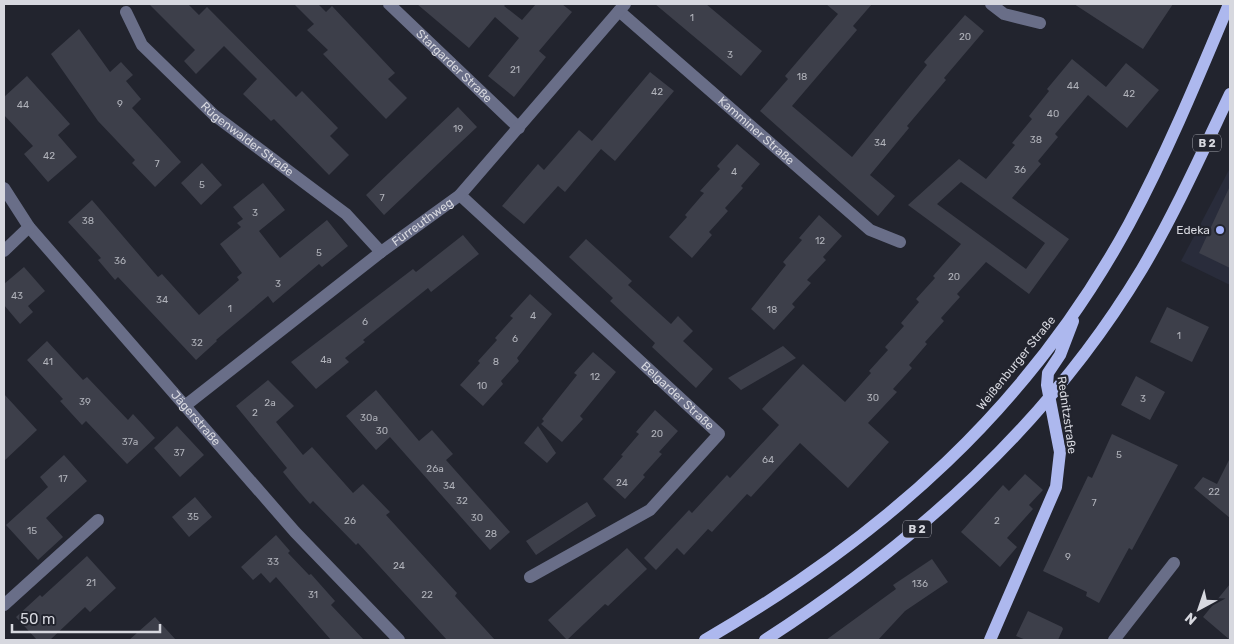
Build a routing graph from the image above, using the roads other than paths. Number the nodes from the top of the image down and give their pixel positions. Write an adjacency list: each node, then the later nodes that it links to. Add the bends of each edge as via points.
1 (389, 4): 8 (street, Stargarder Straße)
2 (991, 4): 6 (street, via 1004,14)
3 (1229, 4): 15 (main road, Weißenburger Straße / B 2, via 1150,184 1112,254)
4 (622, 7): 8 (street, Fürreuthweg); 12 (street, Kamminer Straße, via 870,230)
5 (126, 12): 14 (street, Rügenwalder Straße, via 142,45 214,115 346,214)
6 (1040, 23)
7 (1230, 94): 16 (main road, B 2, via 1183,193 1142,268 1105,324)
8 (519, 128): 10 (street, Fürreuthweg)
9 (4, 188): 11 (street, Jägerstraße)
10 (460, 195): 14 (street, Fürreuthweg); 20 (street, Belgarder Straße, via 719,434 650,510)
11 (29, 226): 13 (street); 17 (street, Jägerstraße)
12 (900, 242)
13 (4, 251)
14 (382, 252): 17 (street, Fürreuthweg)
15 (1078, 307): 16 (main road, Rednitzstraße, via 1060,356 1048,373); 23 (main road, Weißenburger Straße / B 2, via 1002,405 910,498 832,560)
16 (1050, 396): 24 (main road, B 2, via 978,475 914,533); 25 (main road, Rednitzstraße, via 1060,452 1056,487)
17 (186, 405): 22 (street, Jägerstraße, via 295,532)
18 (98, 520): 21 (street)
19 (1174, 562): 26 (street)
20 (530, 577)
21 (4, 605)
22 (399, 640)
23 (705, 640)
24 (765, 640)
25 (990, 640)
26 (1114, 640)

